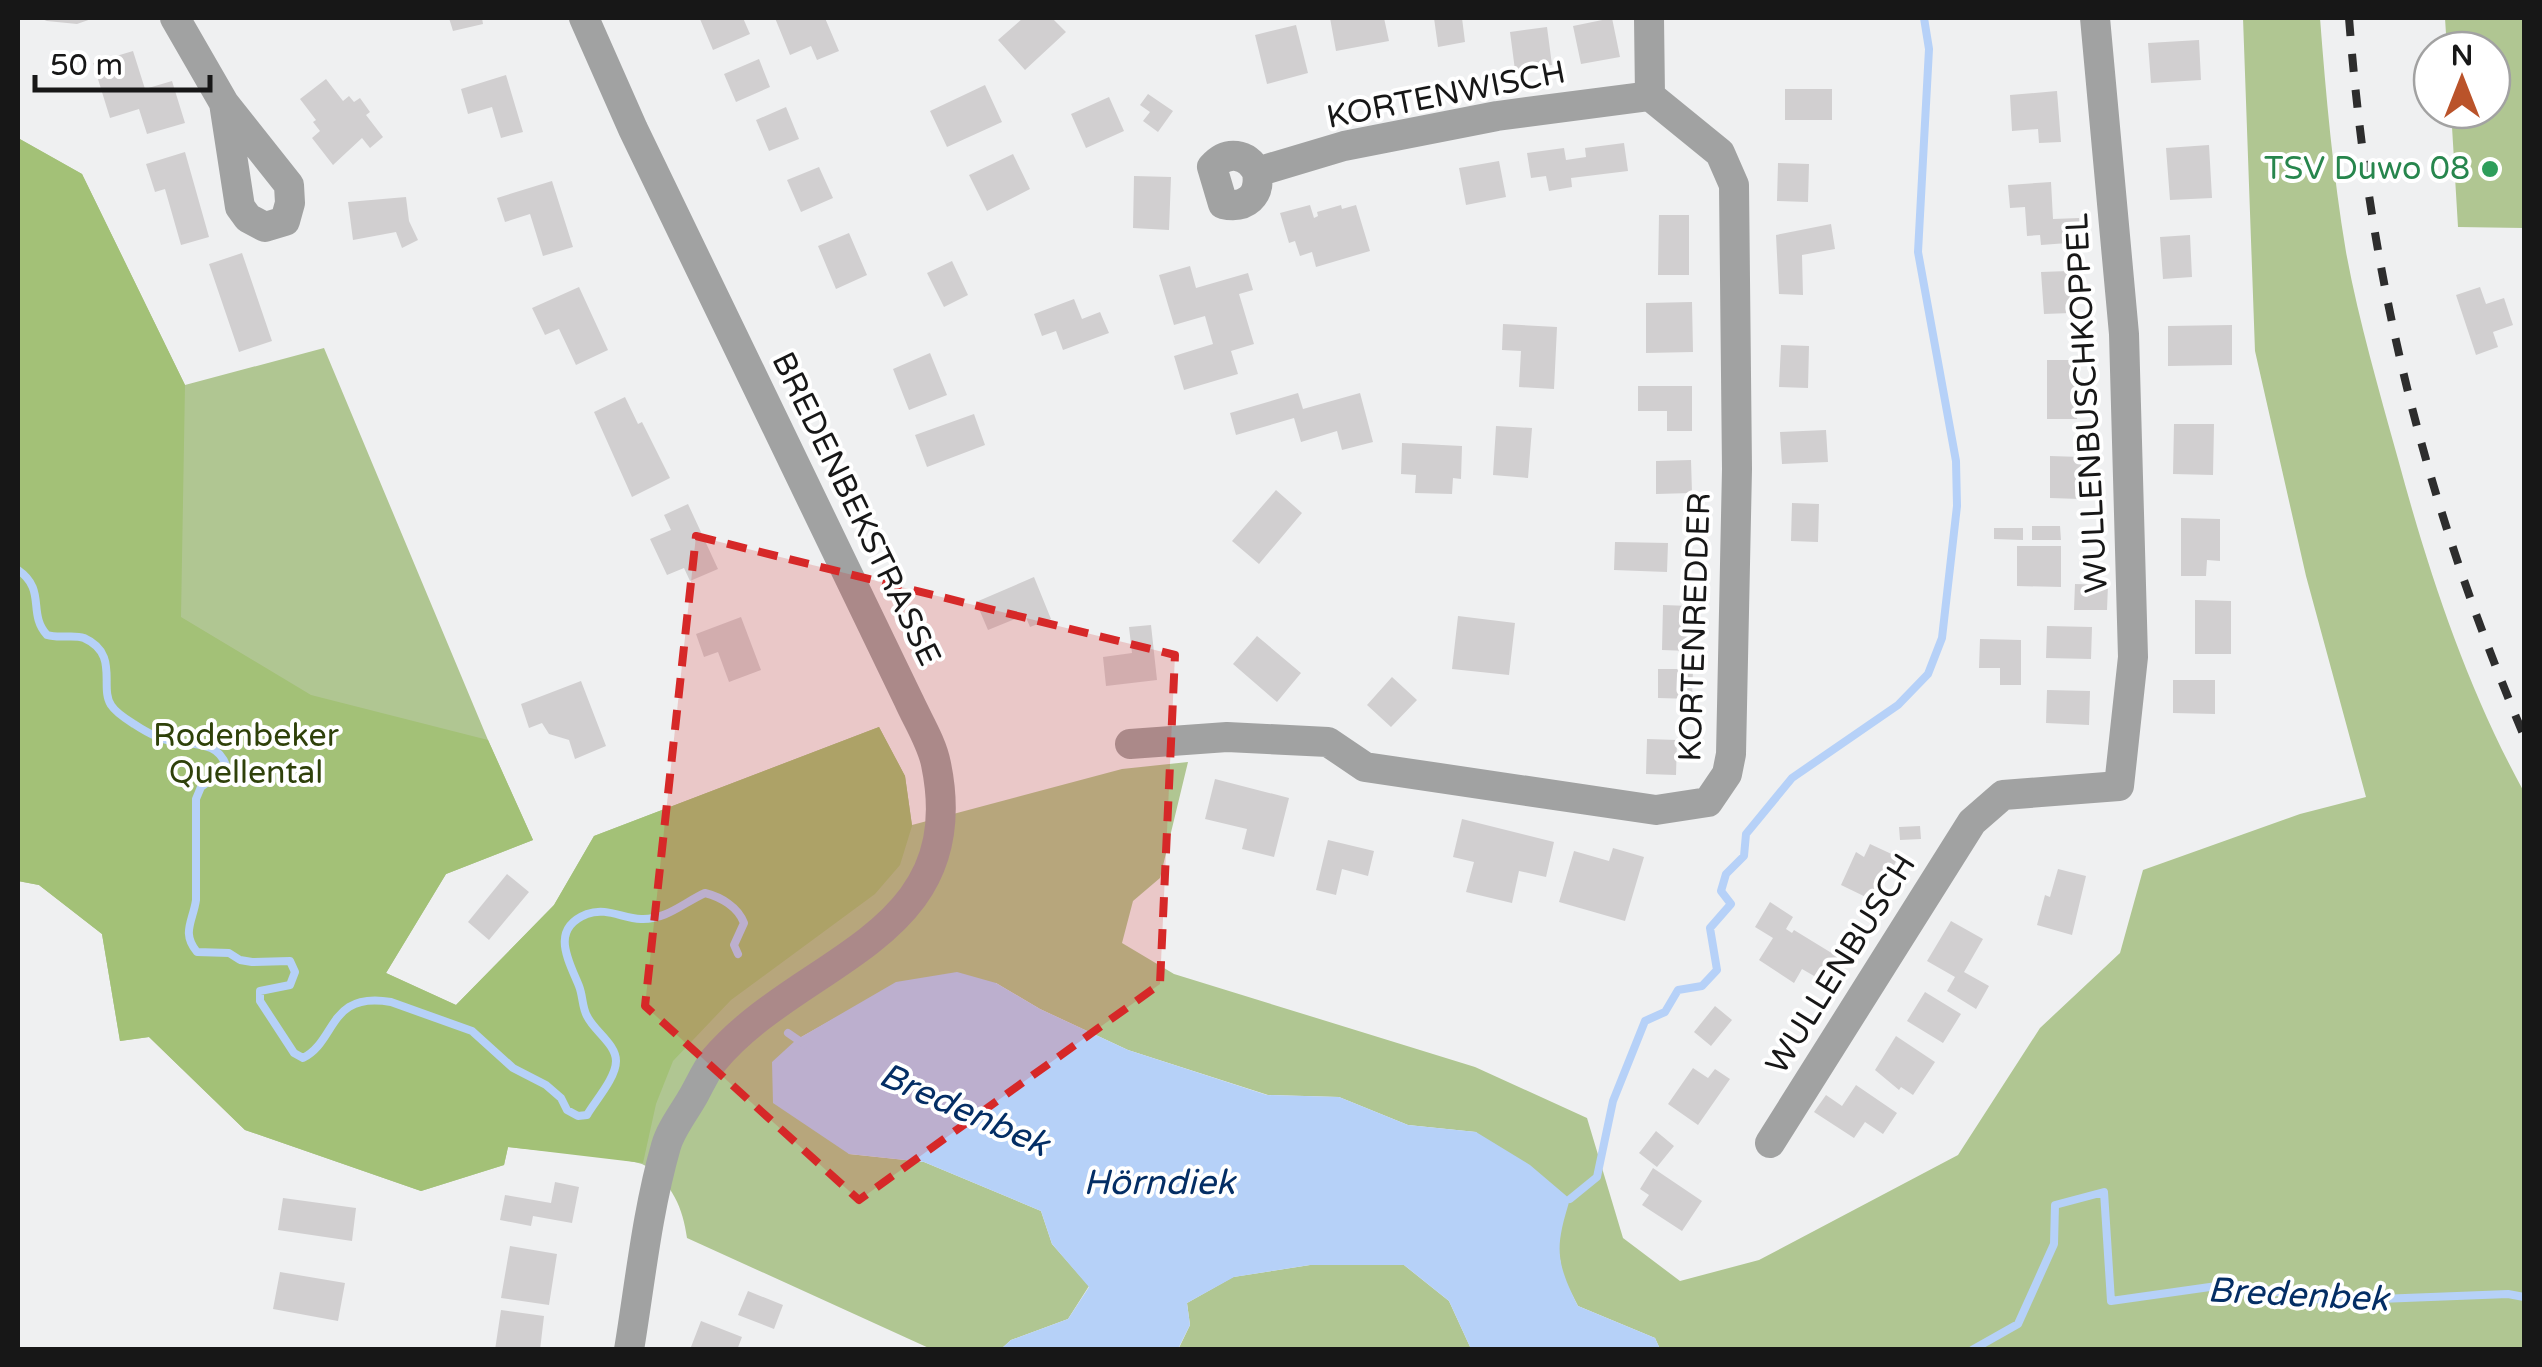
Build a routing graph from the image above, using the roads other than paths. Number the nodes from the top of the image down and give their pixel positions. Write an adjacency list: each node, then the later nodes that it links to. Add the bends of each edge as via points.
1 (176, 18): 6 (street)
2 (1649, 18): 5 (street)
3 (2095, 18): 9 (street, WULLENBUSCHKOPPEL, via 2124,334 2133,658 2120,786 2003,795)
4 (590, 19): 11 (street, BREDENBEKSTRASSE, via 632,129 936,761 941,804 938,839 921,885 899,917 760,1016 713,1061 667,1143)
5 (1650, 96): 7 (street, KORTENWISCH, via 1497,116 1344,146); 8 (street, KORTENREDDER, via 1720,153 1734,185 1731,754 1727,774 1708,802 1656,810 1365,766 1328,742 1227,737)
6 (224, 102)
7 (1258, 172)
8 (1130, 744)
9 (1972, 822): 10 (street, WULLENBUSCH)
10 (1770, 1143)
11 (628, 1350)

